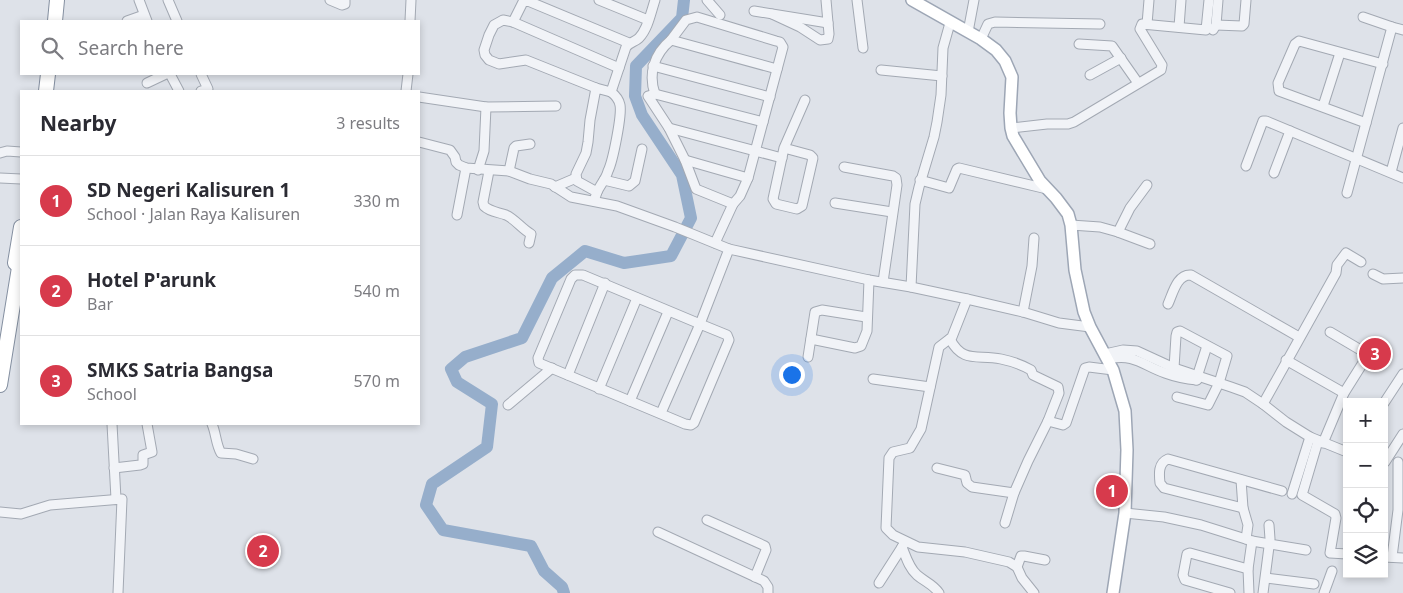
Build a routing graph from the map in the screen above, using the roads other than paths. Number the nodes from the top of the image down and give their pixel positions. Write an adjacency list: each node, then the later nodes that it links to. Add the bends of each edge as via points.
1 (53, 0): 25 (highway)
2 (57, 0): 26 (highway)
3 (168, 0): 27 (street)
4 (330, 0): 5 (street, via 342,5)
5 (345, 0)
6 (411, 0): 28 (street)
7 (599, 0): 29 (street)
8 (655, 0): 29 (street)
9 (707, 0): 22 (street)
10 (826, 0): 31 (street)
11 (857, 0): 45 (street)
12 (912, 0): 32 (main road)
13 (974, 0): 40 (street)
14 (1150, 0): 34 (street)
15 (1182, 0): 36 (street)
16 (1209, 0): 38 (street)
17 (1218, 0): 35 (street)
18 (1246, 0): 35 (street, via 1242,26)
19 (142, 1): 24 (street)
20 (754, 11): 21 (street)
21 (772, 14): 31 (street); 31 (street, via 820,40 828,39)
22 (720, 15)
23 (1363, 17): 37 (street)
24 (145, 18)
25 (51, 20)
26 (55, 20)
27 (178, 20)
28 (410, 20)
29 (648, 20): 43 (street, via 641,36)
30 (513, 22): 43 (street, via 523,2 528,1); 50 (street); 62 (street, via 502,20 494,25 484,50 489,60 499,64 526,60)
31 (828, 22)
32 (950, 23): 40 (main road); 59 (street, via 943,48)
33 (1100, 24): 41 (street, via 995,22 988,24)
34 (1147, 24): 36 (street); 61 (street, via 1142,24 1140,29 1162,67)
35 (1216, 25): 38 (street, via 1214,30)
36 (1179, 27): 38 (street)
37 (1392, 27): 39 (street); 48 (street)
38 (1206, 30)
39 (1403, 30)
40 (968, 32): 41 (main road)
41 (981, 39): 78 (main road, via 1005,61 1012,77)
42 (671, 40): 49 (street); 51 (street); 51 (street, via 686,20 697,17 780,42 783,47)
43 (629, 43): 50 (street)
44 (1079, 44): 47 (street, via 1112,46)
45 (863, 48)
46 (1340, 53): 48 (street); 73 (street); 73 (street, via 1296,42 1278,83 1279,91)
47 (1122, 58): 58 (street); 61 (street)
48 (1383, 64): 76 (street)
49 (653, 66): 68 (street, via 651,83); 70 (street)
50 (618, 68): 67 (street)
51 (777, 69): 70 (street)
52 (881, 70): 59 (street)
53 (47, 75): 63 (highway)
54 (164, 75): 60 (street)
55 (171, 75): 64 (street)
56 (202, 75): 65 (street, via 208,88)
57 (408, 75): 66 (street)
58 (1090, 75)
59 (942, 76): 105 (street, via 934,137)
60 (147, 83)
61 (1138, 83): 78 (street, via 1068,124)
62 (596, 88): 67 (street); 100 (street, via 588,142)
63 (45, 90)
64 (178, 90)
65 (203, 90)
66 (406, 90)
67 (611, 92): 104 (street, via 620,104 612,162)
68 (654, 94): 75 (street); 77 (street, via 648,98)
69 (420, 97): 74 (street)
70 (770, 97): 75 (street)
71 (805, 100): 83 (street)
72 (556, 106): 74 (street)
73 (1323, 106): 76 (street)
74 (486, 108): 94 (street, via 484,151)
75 (763, 122): 85 (street)
76 (1366, 122): 89 (street)
77 (669, 128): 85 (street); 90 (street)
78 (1011, 128): 108 (main road, via 1034,172)
79 (1403, 128): 97 (street)
80 (1290, 131): 89 (street); 91 (street, via 1263,121); 98 (street)
81 (420, 142): 93 (street, via 450,150 459,165)
82 (530, 144): 96 (street, via 514,148)
83 (784, 148): 88 (street); 88 (street, via 814,158 800,208 797,209 773,199)
84 (642, 149): 104 (street, via 632,185)
85 (756, 151): 88 (street); 101 (street)
86 (20, 152): 87 (street)
87 (0, 153)
88 (782, 158)
89 (1356, 158): 97 (street); 109 (street)
90 (685, 160): 101 (street); 112 (street, via 696,189)
91 (1246, 166)
92 (844, 167): 113 (street, via 896,178)
93 (466, 168): 94 (street); 114 (street)
94 (478, 170): 95 (street)
95 (489, 171): 96 (street); 120 (street, via 484,206 509,216 531,234)
96 (509, 171): 107 (street)
97 (1391, 172): 102 (street)
98 (1274, 173)
99 (0, 178): 103 (street)
100 (576, 178): 107 (street); 110 (street)
101 (748, 178): 112 (street)
102 (1403, 178)
103 (20, 179)
104 (604, 180): 110 (street)
105 (920, 180): 108 (street, via 949,188 959,168); 130 (street, via 915,204)
106 (1147, 185): 116 (street)
107 (555, 187): 110 (street, via 571,197)
108 (1048, 189): 115 (main road, via 1063,206)
109 (1346, 193)
110 (596, 197): 119 (street)
111 (836, 203): 113 (street)
112 (733, 204): 119 (street)
113 (892, 212): 128 (street)
114 (457, 215)
115 (1071, 225): 116 (street); 138 (main road, via 1075,270)
116 (1118, 232): 121 (street)
117 (20, 233): 143 (highway)
118 (1034, 238): 135 (street, via 1031,278)
119 (714, 242): 122 (street)
120 (529, 243)
121 (1150, 244)
122 (729, 249): 127 (street); 137 (street)
123 (20, 261): 156 (highway)
124 (1361, 262): 140 (street, via 1349,254 1344,255)
125 (1373, 274): 126 (street, via 1384,279)
126 (1403, 278)
127 (868, 280): 128 (street); 136 (street)
128 (883, 282): 130 (street)
129 (605, 284): 131 (street); 148 (street, via 583,275 573,276 538,358 539,363); 152 (street)
130 (911, 286): 132 (street)
131 (637, 298): 134 (street); 158 (street)
132 (967, 299): 135 (street); 142 (street)
133 (1168, 304): 140 (street, via 1180,278 1191,275)
134 (668, 312): 137 (street); 162 (street)
135 (1023, 312): 138 (street, via 1058,323)
136 (866, 317): 141 (street, via 817,311); 141 (street, via 866,338 857,348)
137 (700, 324): 165 (street); 165 (street, via 727,335 729,340 694,423 685,424)
138 (1090, 328): 145 (main road)
139 (1330, 332): 159 (street, via 1366,356)
140 (1299, 337): 147 (street)
141 (811, 339): 146 (street)
142 (950, 339): 157 (street, via 939,347); 166 (street, via 963,355 1004,359 1031,370 1033,375 1058,387)
143 (0, 345)
144 (1207, 346): 149 (street, via 1178,331); 153 (street); 155 (street, via 1227,356)
145 (1106, 356): 149 (street, via 1137,351); 150 (main road); 153 (street, via 1128,357 1165,373)
146 (808, 357)
147 (1286, 360): 159 (street); 164 (street)
148 (552, 368): 152 (street); 163 (street)
149 (1174, 368): 153 (street)
150 (1113, 370): 166 (street, via 1085,368 1066,423); 186 (main road, via 1125,411)
151 (1403, 374): 161 (street)
152 (568, 375): 158 (street)
153 (1196, 378): 155 (street)
154 (873, 379): 157 (street)
155 (1214, 381): 160 (street, via 1208,405); 164 (street, via 1245,392)
156 (0, 384)
157 (930, 387): 193 (street, via 922,429 916,440 910,448 893,452 889,458 886,528)
158 (599, 389): 162 (street)
159 (1344, 393): 171 (street)
160 (1177, 397)
161 (1387, 398)
162 (630, 401): 165 (street)
163 (508, 404)
164 (1263, 404): 171 (street)
165 (662, 413)
166 (1048, 421): 181 (street)
167 (112, 425): 177 (street)
168 (148, 425): 177 (street, via 152,452 143,455 143,464)
169 (212, 425): 174 (street, via 221,452)
170 (1403, 434): 173 (street)
171 (1317, 440): 172 (street); 182 (street); 195 (street, via 1302,495 1335,514 1330,553)
172 (1343, 450)
173 (1388, 456)
174 (253, 459)
175 (1388, 461): 176 (street)
176 (1401, 462): 196 (street, via 1398,510)
177 (114, 468): 183 (street)
178 (936, 468): 181 (street, via 965,475 972,487)
179 (1241, 480): 180 (street); 184 (street); 184 (street, via 1168,459 1161,464 1160,483 1164,488)
180 (1282, 491)
181 (1014, 493): 188 (street)
182 (1292, 494)
183 (116, 499): 185 (street, via 50,505 22,514); 206 (street, via 122,499)
184 (1243, 508): 191 (street)
185 (0, 512)
186 (1125, 513): 191 (street, via 1201,525); 210 (main road)
187 (707, 520): 202 (street, via 765,546)
188 (1005, 523)
189 (1269, 525): 192 (street)
190 (658, 532): 202 (street)
191 (1249, 540): 192 (street); 200 (street)
192 (1270, 543): 194 (street); 203 (street)
193 (904, 544): 199 (street, via 965,552 1009,562); 204 (street); 208 (street, via 912,569)
194 (1306, 550)
195 (1343, 554)
196 (1388, 557): 197 (street)
197 (1403, 558)
198 (1045, 560): 199 (street, via 1021,556)
199 (1017, 567): 209 (street)
200 (1248, 568): 211 (street, via 1187,554 1185,580); 212 (street)
201 (1332, 571): 214 (street)
202 (755, 577): 207 (street, via 767,585)
203 (1266, 578): 205 (street); 213 (street)
204 (879, 583)
205 (1314, 584)
206 (118, 593)
207 (768, 593)
208 (939, 593)
209 (1034, 593)
210 (1113, 593)
211 (1230, 593)
212 (1249, 593)
213 (1263, 593)
214 (1324, 593)

